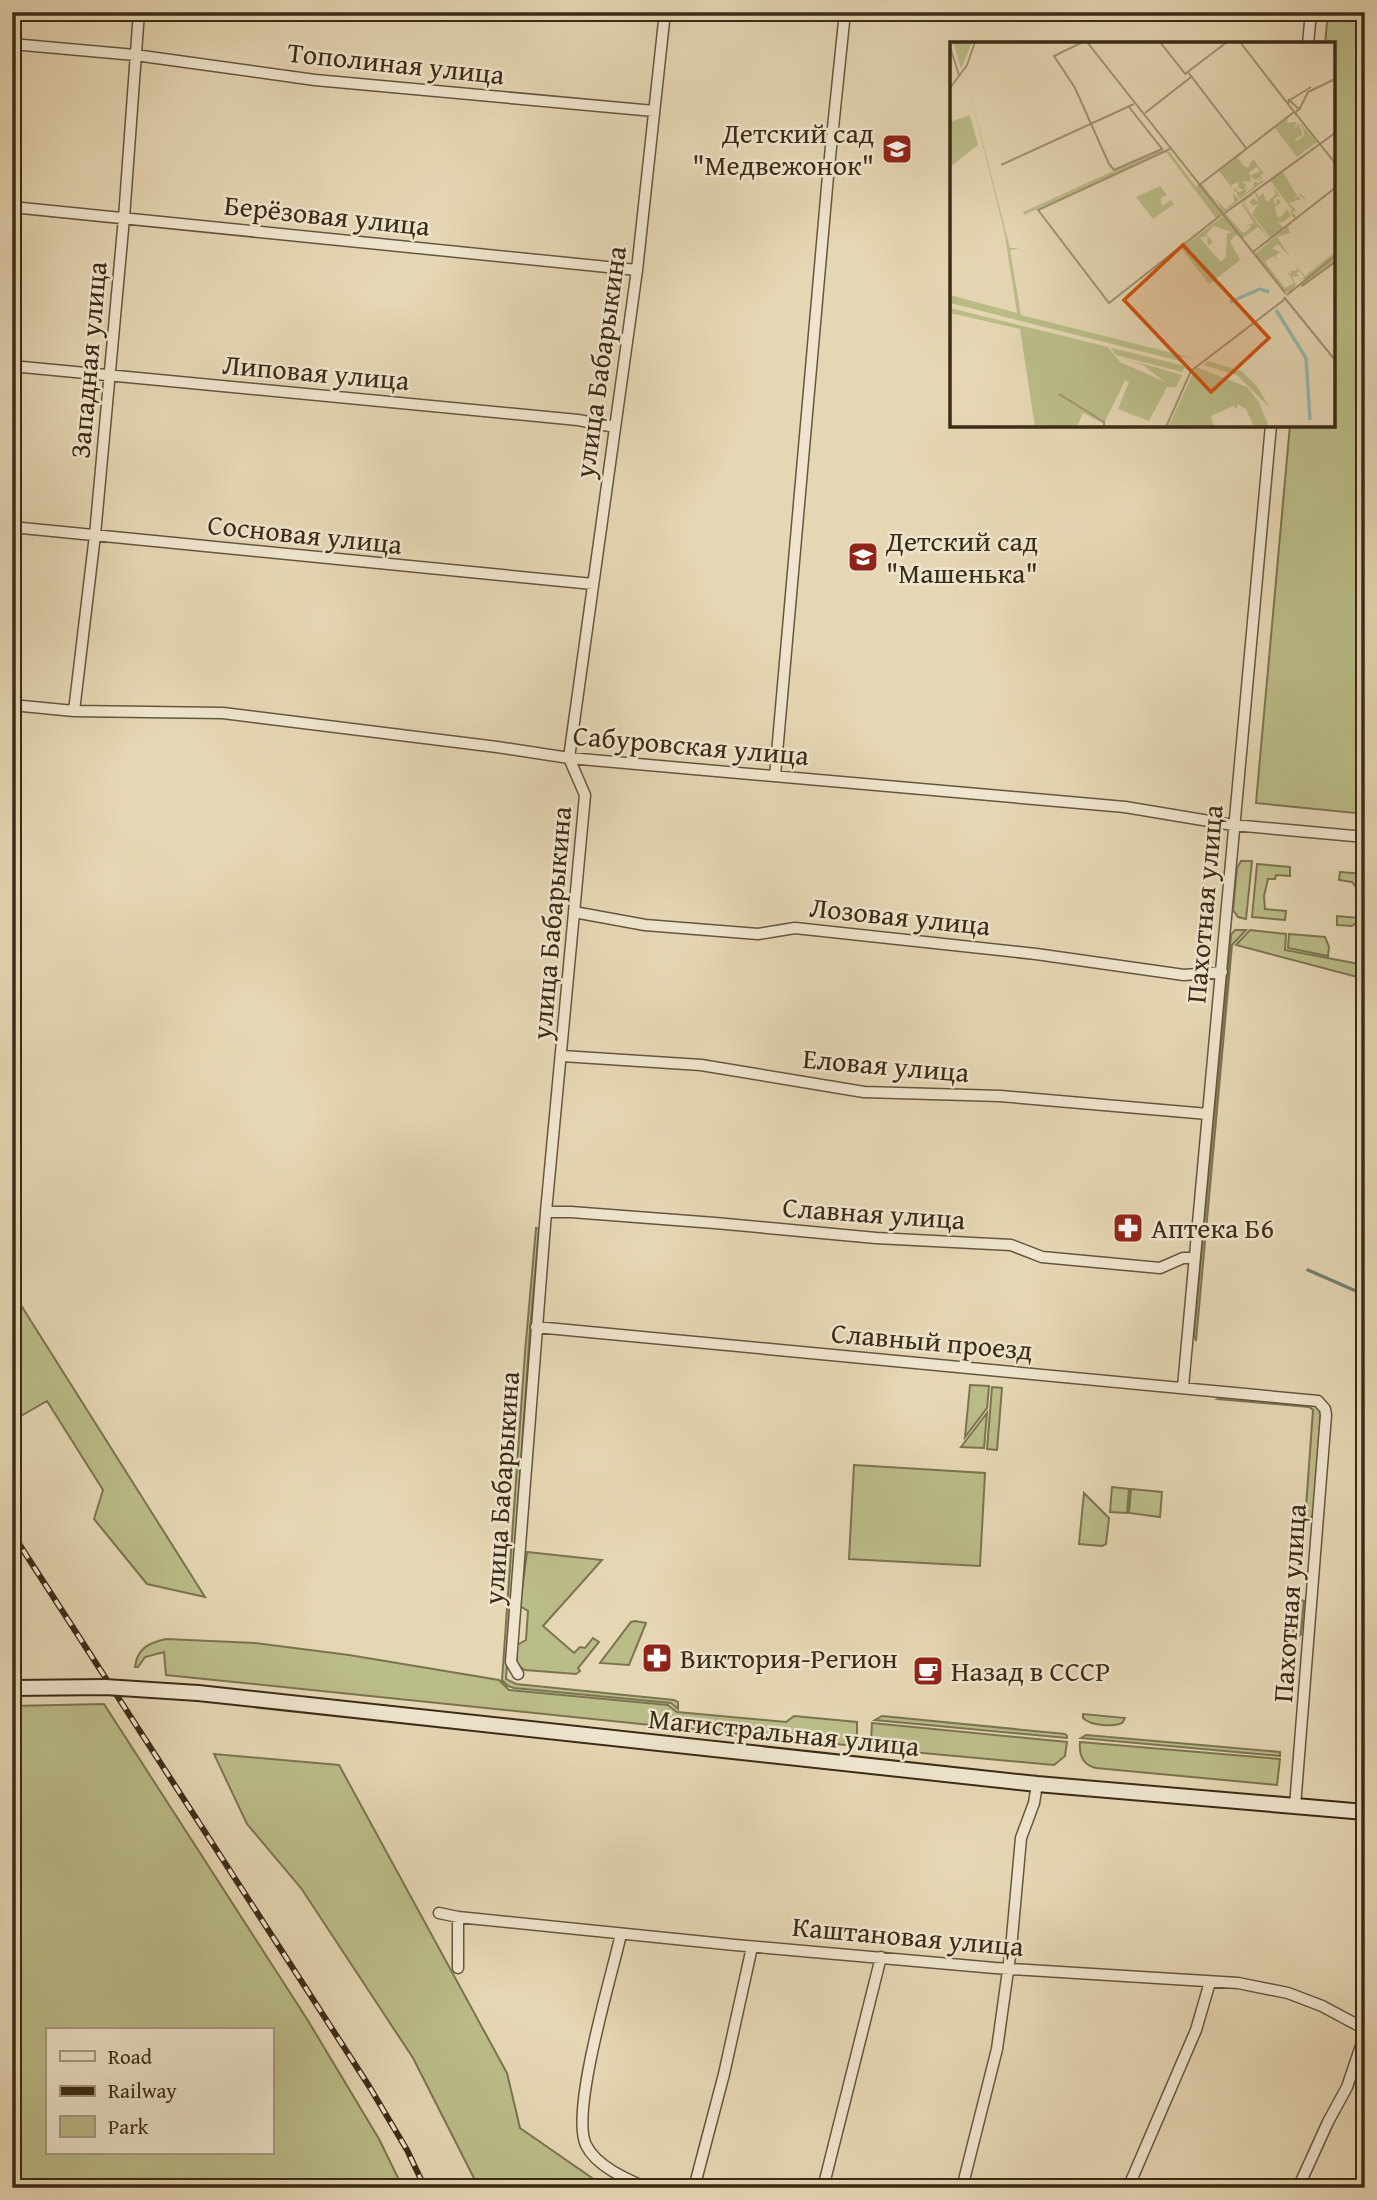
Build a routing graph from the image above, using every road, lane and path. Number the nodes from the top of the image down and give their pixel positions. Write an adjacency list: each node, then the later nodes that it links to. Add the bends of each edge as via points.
1 (139, 12): 7 (street, Западная улица)
2 (665, 12): 8 (street, улица Бабарыкина)
3 (845, 12): 22 (street)
4 (1311, 12): 5 (street)
5 (1308, 42)
6 (12, 44): 7 (street, Тополиная улица)
7 (135, 55): 8 (street, Тополиная улица, via 315,80); 10 (street, Западная улица)
8 (654, 111): 11 (street, улица Бабарыкина)
9 (12, 207): 10 (street, Берёзовая улица)
10 (124, 218): 11 (street, Берёзовая улица); 13 (street, Западная улица)
11 (637, 270): 14 (street, улица Бабарыкина)
12 (12, 366): 13 (street, Липовая улица)
13 (108, 374): 14 (street, Липовая улица); 17 (street, Западная улица)
14 (615, 427): 18 (street, улица Бабарыкина)
15 (1271, 427): 23 (street, Пахотная улица)
16 (12, 527): 17 (street, Сосновая улица)
17 (95, 535): 18 (street, Сосновая улица); 20 (street, Западная улица)
18 (593, 584): 21 (street, улица Бабарыкина)
19 (12, 705): 20 (street, Сабуровская улица)
20 (74, 710): 21 (street, Сабуровская улица, via 223,713)
21 (569, 758): 22 (street, Сабуровская улица); 25 (street, улица Бабарыкина, via 585,795)
22 (775, 776): 23 (street, Сабуровская улица, via 1125,807)
23 (1233, 825): 24 (street, Сабуровская улица); 26 (street, Пахотная улица)
24 (1365, 837)
25 (574, 912): 26 (street, Лозовая улица, via 645,925 758,934 795,928 1184,975); 27 (street, улица Бабарыкина)
26 (1222, 972): 28 (street, Пахотная улица)
27 (562, 1056): 28 (street, Еловая улица, via 701,1065 864,1092 1000,1096); 29 (street, улица Бабарыкина)
28 (1208, 1114): 30 (street, Пахотная улица)
29 (546, 1212): 30 (street, Славная улица, via 1011,1245 1042,1257 1160,1268); 31 (street, улица Бабарыкина)
30 (1195, 1258): 32 (street, Пахотная улица)
31 (536, 1327): 32 (street, Славный проезд); 34 (street, улица Бабарыкина, via 511,1662)
32 (1183, 1387): 33 (street, Славный проезд, via 1312,1399)
33 (1322, 1404): 37 (street, Пахотная улица, via 1326,1415)
34 (518, 1674)
35 (12, 1688): 36 (main road, Магистральная улица, bridge, via 198,1693)
36 (1037, 1784): 37 (main road, Магистральная улица); 45 (street, via 1021,1838)
37 (1295, 1806): 38 (main road, Магистральная улица)
38 (1365, 1812)
39 (439, 1913): 40 (street, Каштановая улица)
40 (458, 1917): 41 (street, Каштановая улица); 44 (street)
41 (621, 1934): 42 (street, Каштановая улица); 48 (street, via 582,2106 582,2132 588,2149 611,2169)
42 (752, 1947): 43 (street, Каштановая улица); 49 (street)
43 (881, 1957): 45 (street, Каштановая улица); 50 (street)
44 (458, 1968)
45 (1008, 1968): 46 (street, Каштановая улица); 51 (street, via 997,2049)
46 (1210, 1982): 47 (street, Каштановая улица, via 1288,1993); 52 (street, via 1196,2030)
47 (1365, 2031): 53 (street, via 1347,2087)
48 (647, 2188)
49 (694, 2188)
50 (823, 2188)
51 (962, 2188)
52 (1128, 2188)
53 (1298, 2188)

